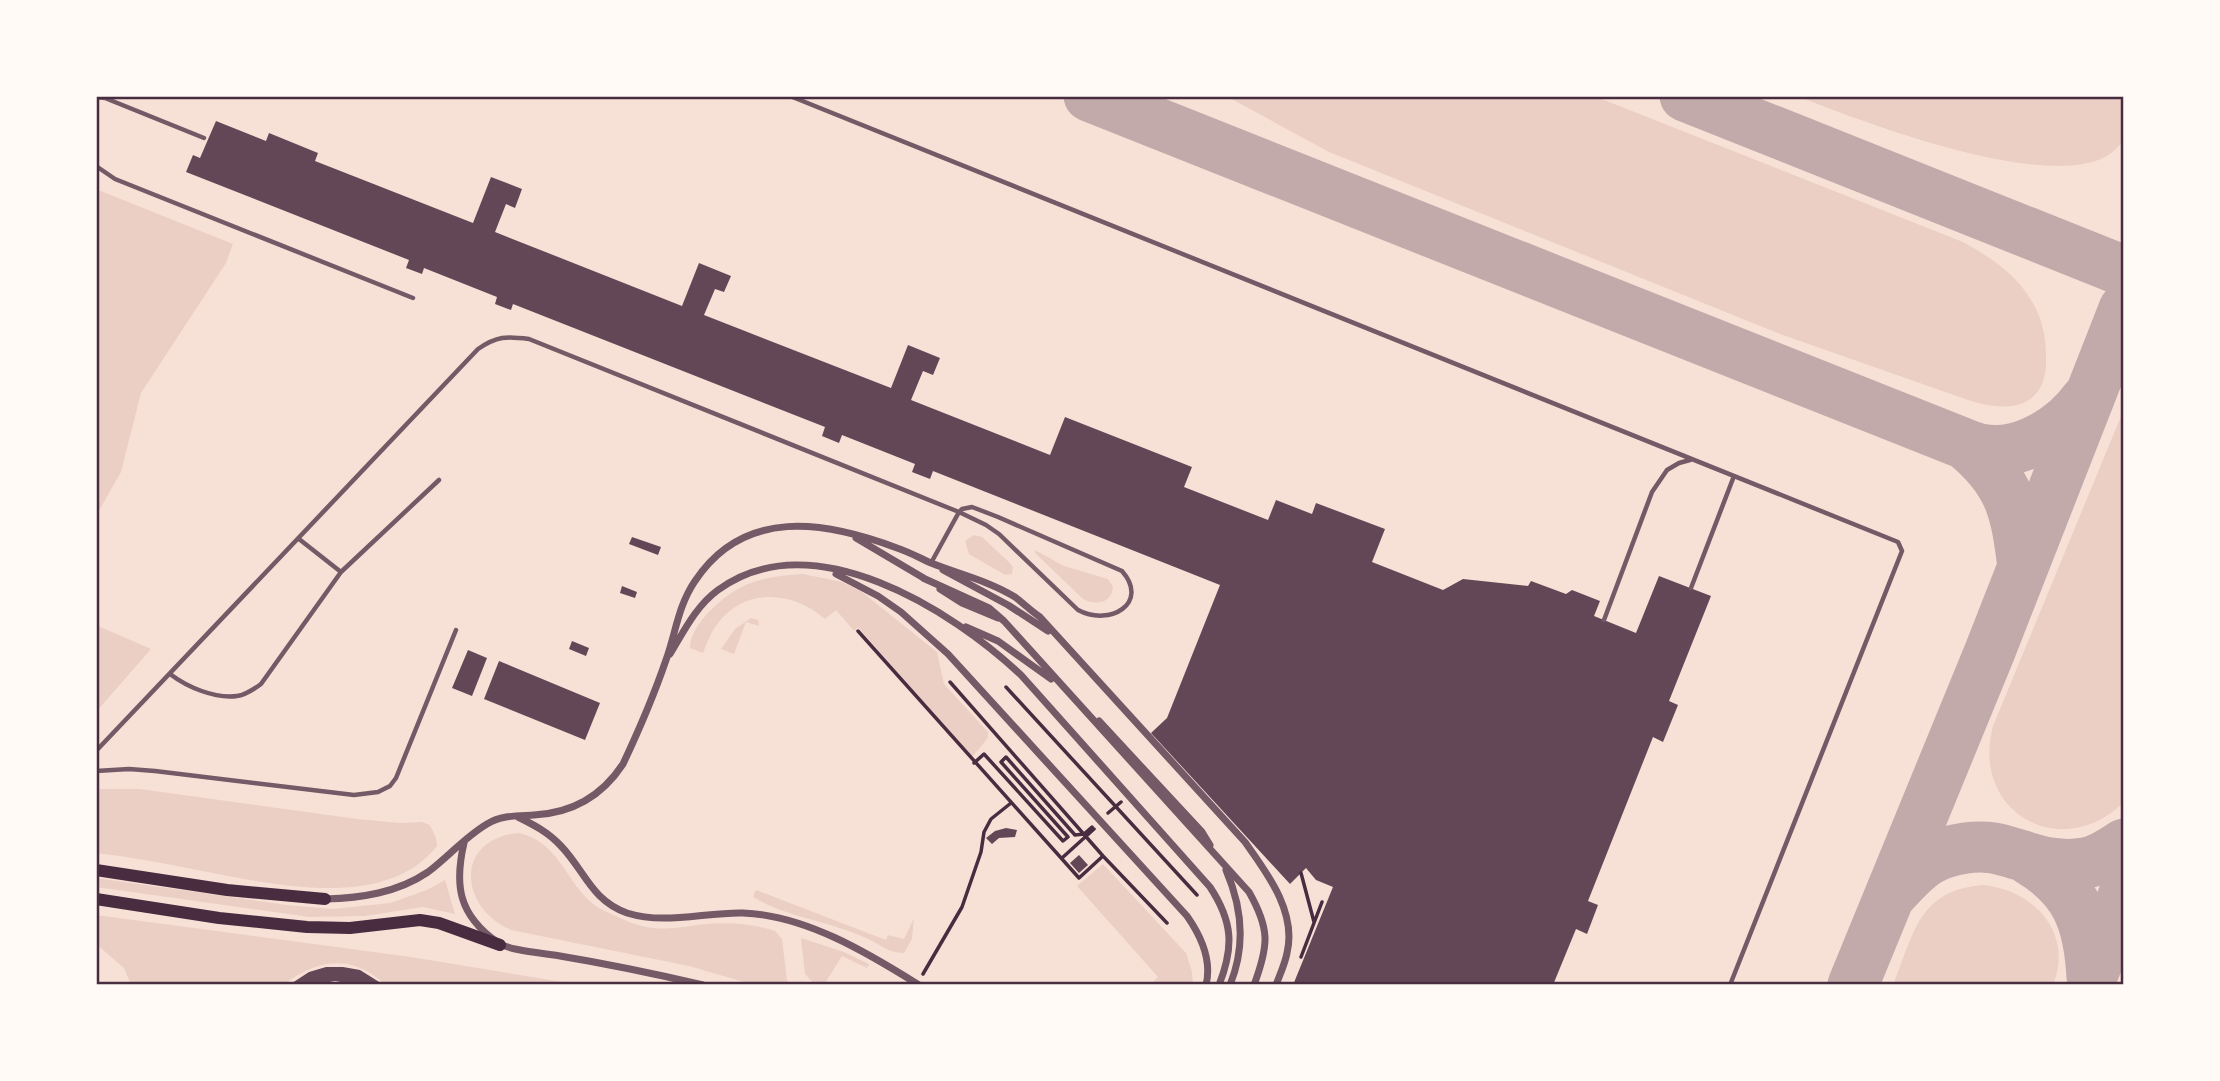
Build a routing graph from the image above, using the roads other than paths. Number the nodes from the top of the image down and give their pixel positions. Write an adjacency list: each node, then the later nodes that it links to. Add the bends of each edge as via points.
1 (790, 96): 6 (lane)
2 (96, 97): 3 (lane)
3 (204, 138)
4 (96, 166): 5 (lane, via 115,179)
5 (413, 298)
6 (1691, 460): 7 (lane); 17 (lane, via 1667,470 1652,492)
7 (1734, 476): 15 (lane); 36 (lane, via 1894,538 1902,551)
8 (439, 480): 14 (lane)
9 (959, 512): 9 (lane, via 993,529 1078,610 1114,615 1131,596 1122,571 998,517 972,508); 11 (lane, via 529,339 509,336 478,349); 12 (lane)
10 (850, 534): 12 (street); 19 (street, via 813,526 774,527 726,548 695,580); 34 (street, via 962,603 1004,621 1248,892 1265,928 1266,949)
11 (299, 539): 14 (lane); 20 (lane)
12 (930, 562): 35 (street, via 1063,641 1245,842 1270,877 1282,904 1289,937)
13 (822, 568): 16 (street, via 888,586); 19 (street, via 782,566 735,580 698,609); 31 (street, via 878,596 948,654 1187,916 1204,950)
14 (341, 572): 20 (lane, via 261,684 249,692 236,696 195,690)
15 (1691, 588)
16 (949, 619): 32 (street, via 1021,675 1210,887 1223,906 1230,943); 33 (street, via 998,641 1047,676 1098,719 1202,832 1236,893 1241,947)
17 (1604, 620)
18 (456, 630): 22 (lane, via 404,763 390,786 378,792 354,795 155,771)
19 (667, 657): 23 (street, via 642,722 613,778 596,794 568,809)
20 (170, 674): 21 (lane)
21 (96, 751)
22 (96, 771)
23 (514, 815): 24 (street, via 486,824); 29 (street, via 545,830 564,848 592,889 625,912 677,918 746,913 785,920 842,943)
24 (464, 842): 27 (street, via 403,886); 28 (street, via 458,876 461,895 468,913)
25 (96, 870): 27 (main road)
26 (96, 899): 28 (main road, via 307,927 350,929 420,920)
27 (325, 899)
28 (500, 945): 30 (street)
29 (918, 984)
30 (703, 985)
31 (1206, 985)
32 (1219, 985)
33 (1230, 985)
34 (1254, 985)
35 (1276, 985)
36 (1730, 985)

